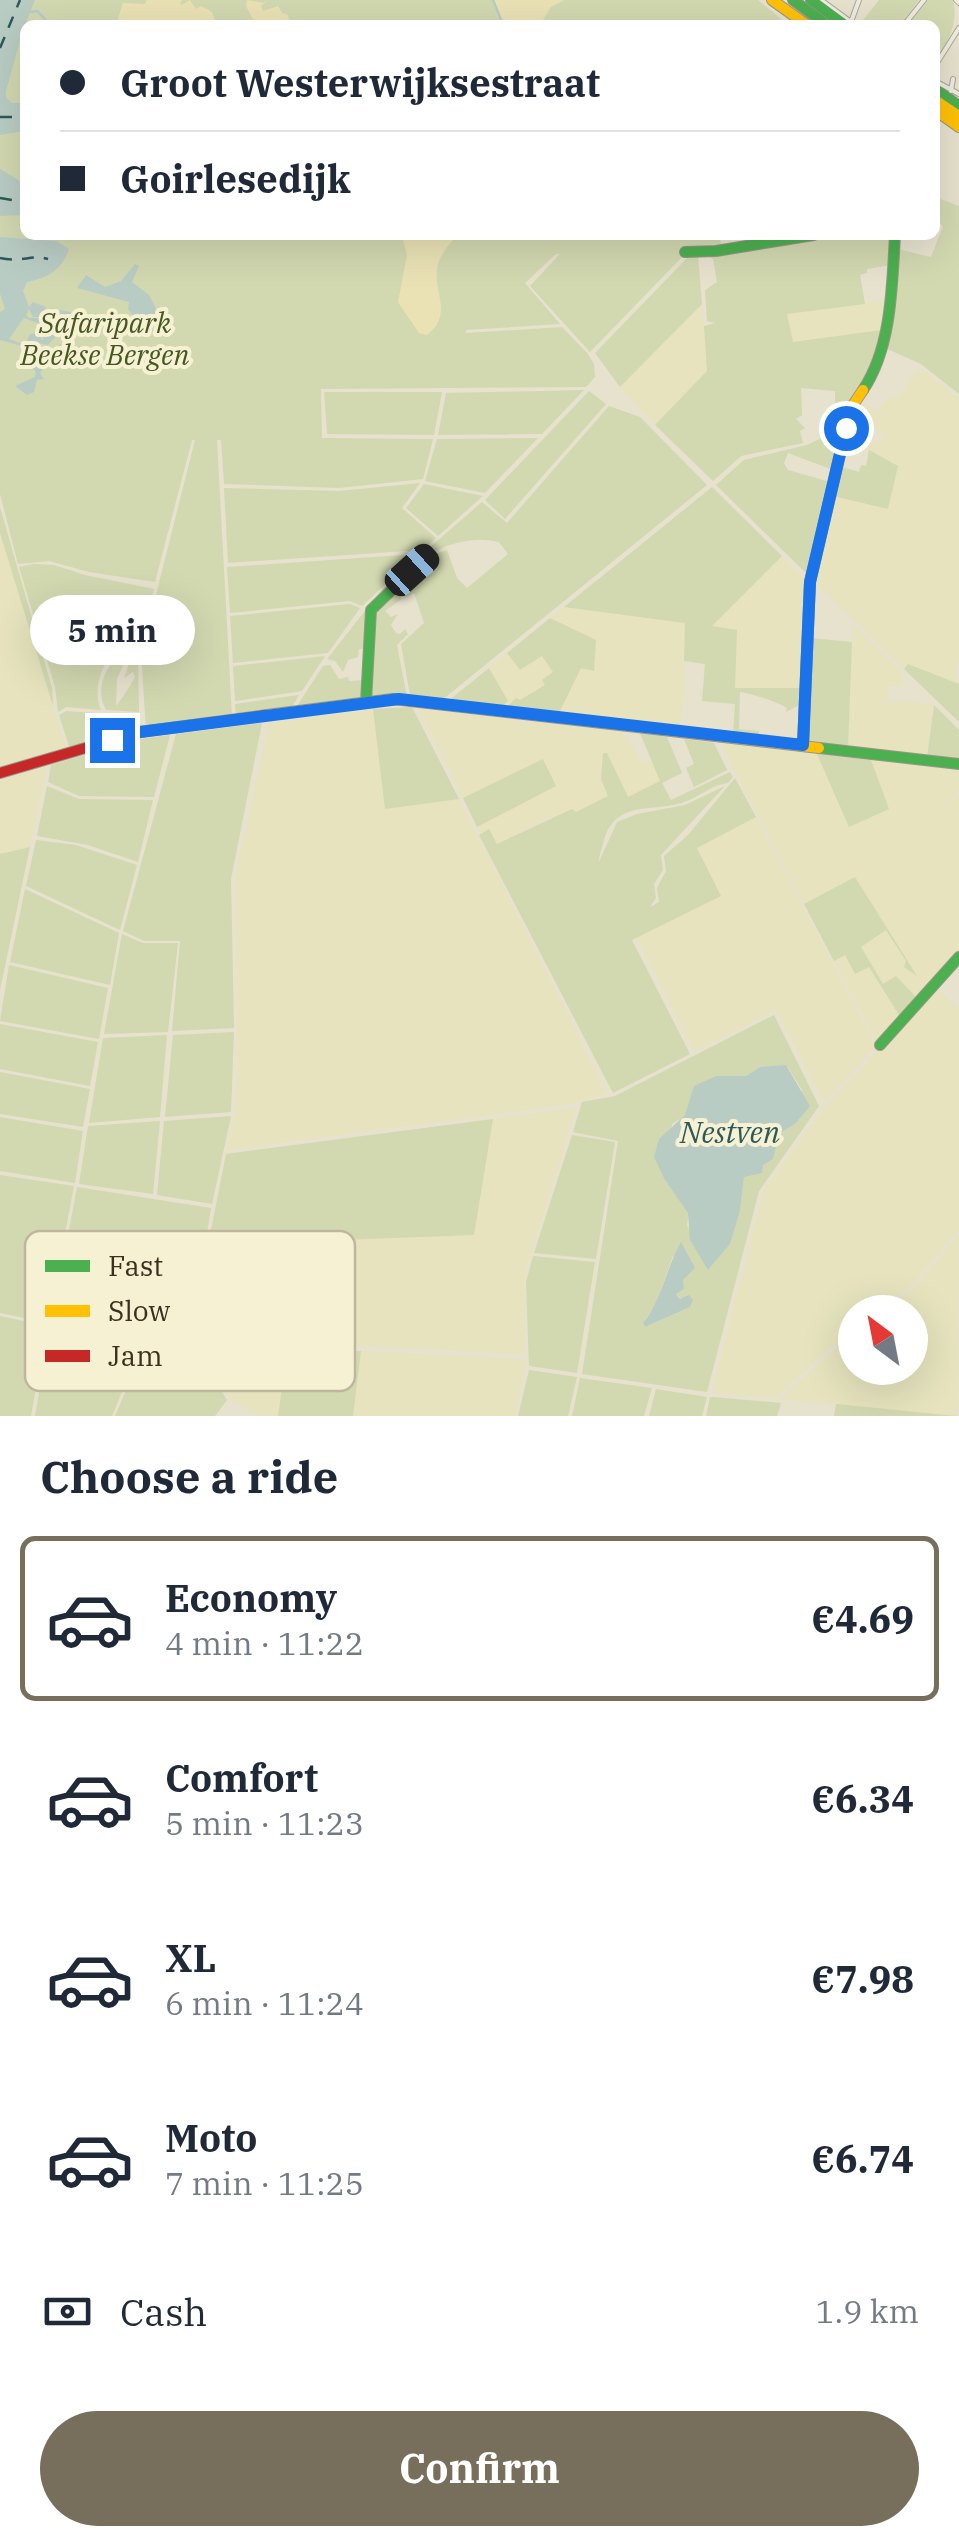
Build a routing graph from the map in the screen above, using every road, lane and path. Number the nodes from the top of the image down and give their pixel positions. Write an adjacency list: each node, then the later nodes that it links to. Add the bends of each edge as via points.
1 (772, 0): 6 (main road)
2 (793, 0): 7 (main road)
3 (811, 0): 8 (main road)
4 (821, 0): 9 (street)
5 (924, 0): 10 (street)
6 (800, 20)
7 (820, 20)
8 (844, 20)
9 (845, 20)
10 (908, 20)
11 (959, 28): 12 (street)
12 (940, 58)
13 (954, 85): 14 (street)
14 (959, 94)
15 (783, 240): 17 (main road)
16 (895, 240): 20 (main road, via 882,347 852,408 810,582)
17 (686, 252)
18 (429, 554): 19 (main road, via 372,610)
19 (366, 702): 20 (main road, via 408,699); 22 (main road, via 140,732)
20 (803, 745): 21 (main road)
21 (959, 764)
22 (0, 773)
23 (959, 957): 24 (main road)
24 (880, 1045)

